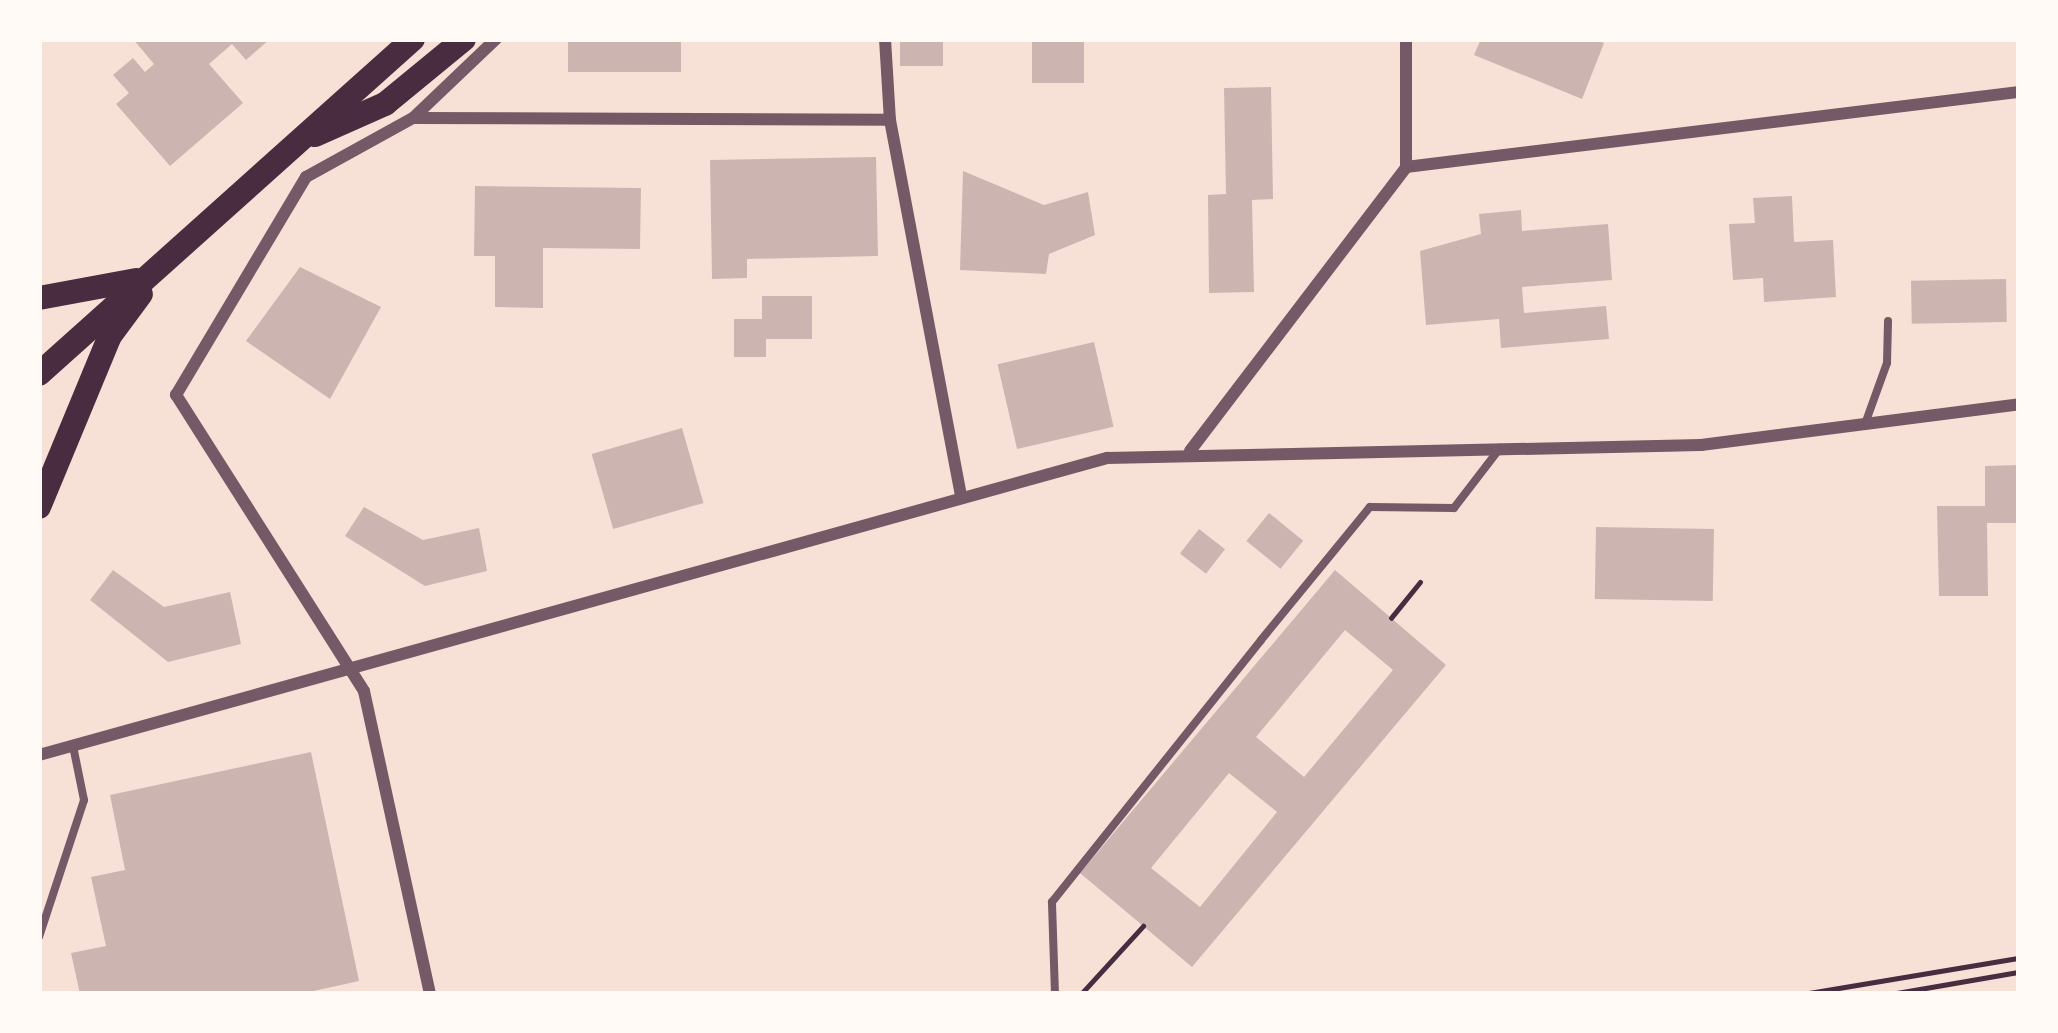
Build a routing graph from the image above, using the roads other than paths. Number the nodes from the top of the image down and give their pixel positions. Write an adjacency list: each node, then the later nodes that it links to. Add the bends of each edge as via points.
1 (464, 39): 9 (main road, via 386,104)
2 (496, 39): 7 (street)
3 (885, 39): 8 (street)
4 (1406, 39): 10 (street)
5 (410, 42): 9 (main road)
6 (2019, 92): 10 (street)
7 (413, 118): 8 (street); 22 (street, via 305,177 176,395)
8 (890, 120): 20 (street)
9 (296, 143): 11 (main road)
10 (1406, 167): 19 (street)
11 (167, 259): 12 (main road); 21 (main road, via 110,336)
12 (144, 278): 13 (main road); 15 (main road)
13 (39, 298)
14 (1888, 321): 17 (lane, via 1888,363)
15 (39, 374)
16 (2019, 404): 17 (street)
17 (1864, 425): 18 (street, via 1701,445)
18 (1501, 447): 19 (street); 27 (lane, via 1454,508 1370,507 1246,658 1052,902)
19 (1190, 451): 20 (street, via 1108,458)
20 (961, 494): 22 (street)
21 (39, 507)
22 (349, 664): 23 (street); 26 (street)
23 (73, 746): 24 (street); 25 (lane, via 84,800)
24 (39, 755)
25 (39, 937)
26 (430, 994)
27 (1055, 994)

